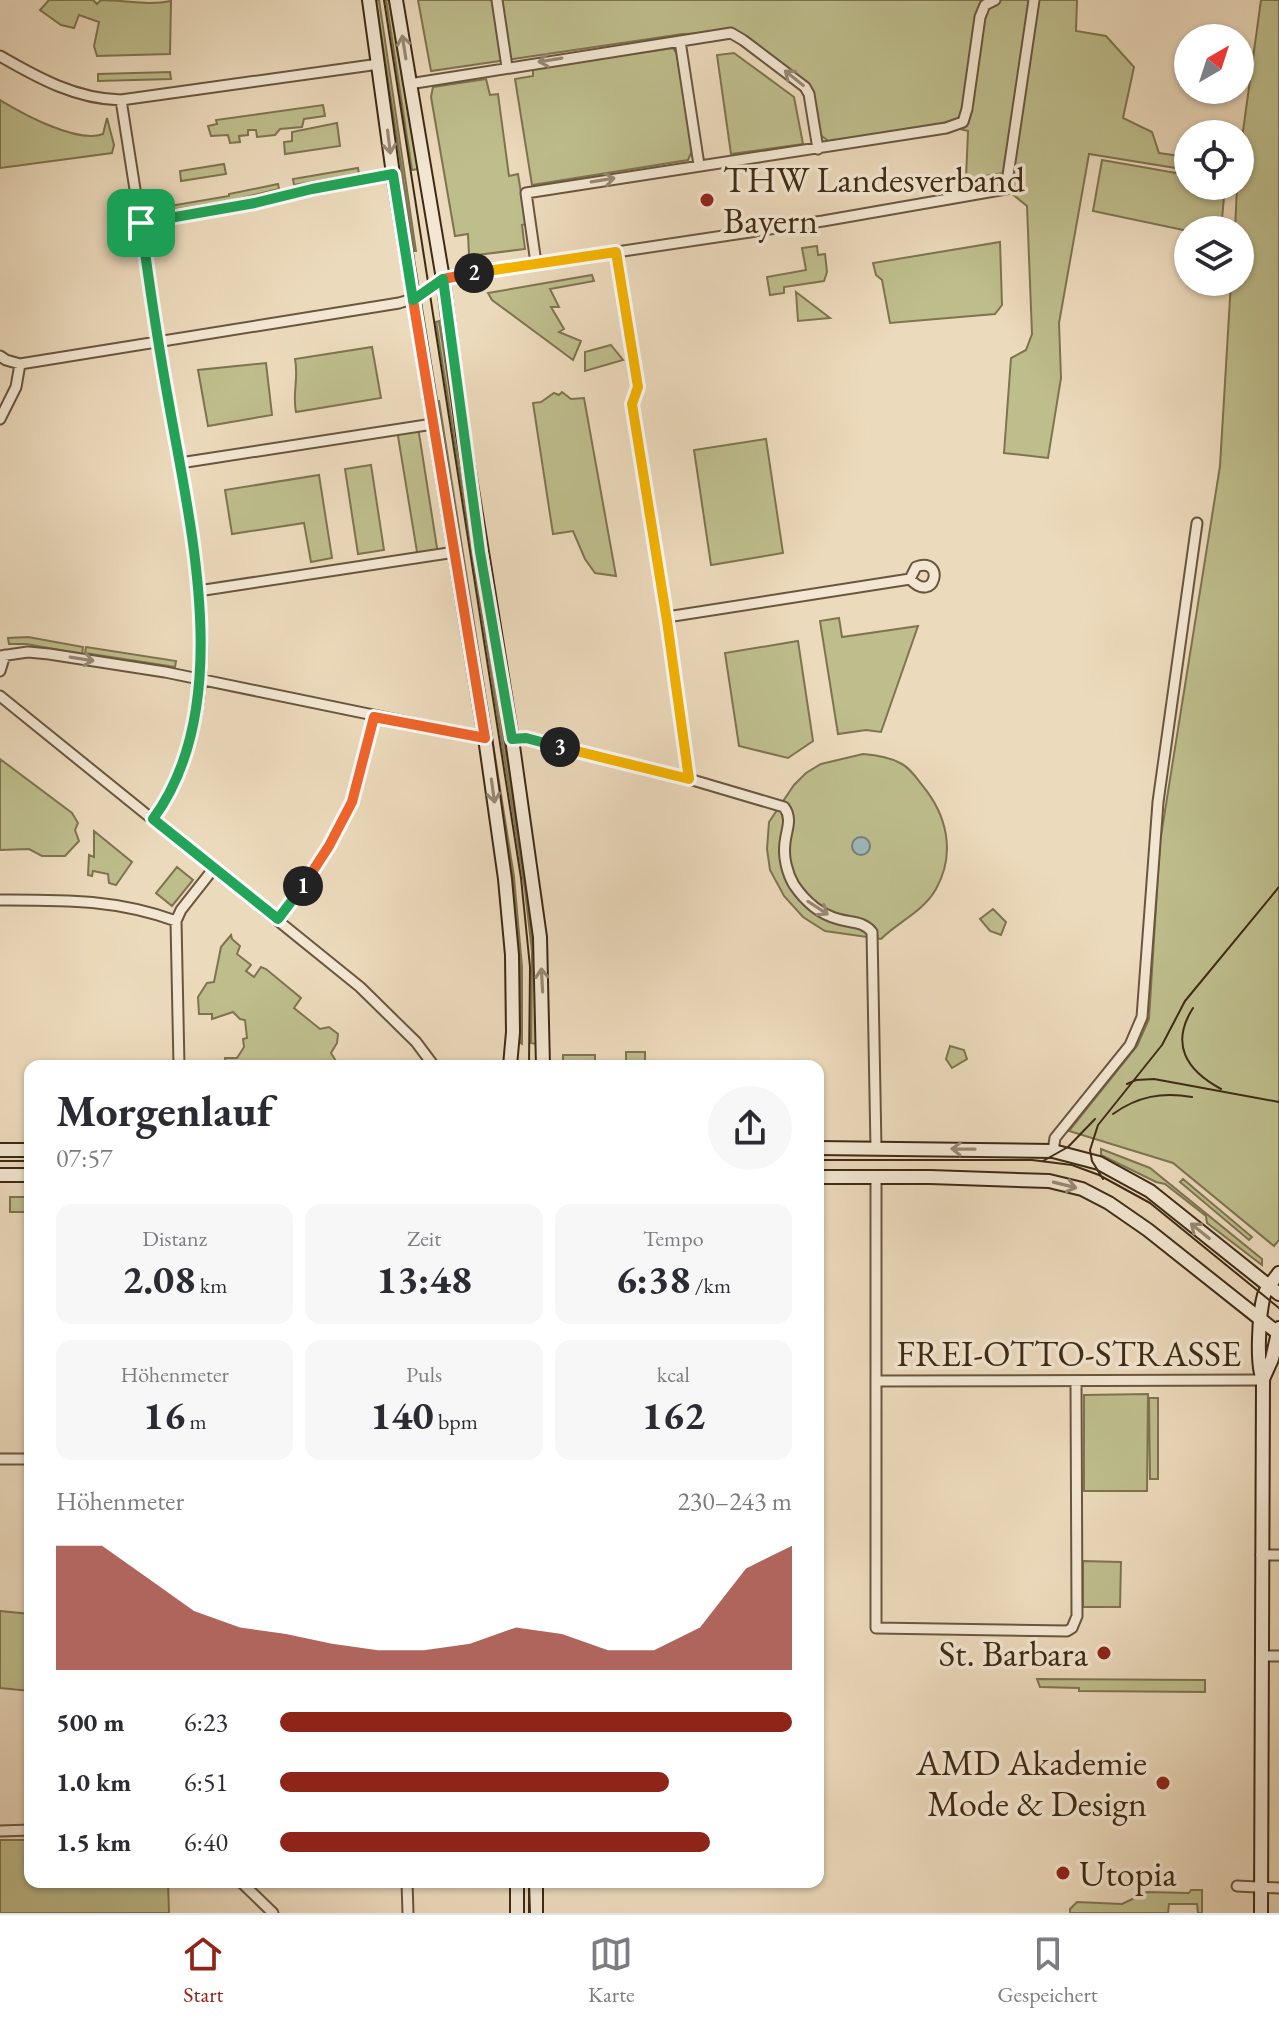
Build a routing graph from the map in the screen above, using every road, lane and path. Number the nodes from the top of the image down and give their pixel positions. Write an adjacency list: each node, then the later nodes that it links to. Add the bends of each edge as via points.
1 (369, 0): 8 (main road)
2 (396, 0): 10 (main road, one-way to 2)
3 (497, 0): 9 (street)
4 (995, 0): 12 (street, via 985,5 980,17 963,122)
5 (1034, 0): 16 (street, via 1006,189)
6 (680, 41): 9 (street, one-way to 9); 12 (street, one-way to 6, via 809,94 798,80 731,33); 13 (street)
7 (0, 56): 11 (street, via 55,86)
8 (379, 64): 11 (street); 14 (main road, one-way to 14)
9 (507, 67): 10 (street)
10 (409, 84): 18 (main road)
11 (121, 100): 15 (street)
12 (818, 149): 13 (street)
13 (699, 165): 17 (street, one-way to 13, via 526,193)
14 (393, 174): 15 (street); 19 (main road)
15 (141, 223): 20 (street)
16 (616, 252): 17 (street); 30 (street, via 638,387 632,404)
17 (536, 263): 18 (street)
18 (443, 279): 19 (street); 37 (main road)
19 (413, 300): 20 (street); 24 (main road)
20 (159, 341): 22 (street); 25 (street)
21 (0, 356): 22 (street)
22 (20, 364): 23 (street, via 16,387)
23 (0, 419)
24 (433, 424): 25 (street); 27 (main road)
25 (180, 463): 29 (street)
26 (1197, 523): 52 (street, via 1158,802 1142,1017 1130,1045 1055,1138)
27 (455, 552): 29 (street); 36 (main road)
28 (910, 579): 30 (street)
29 (198, 591): 33 (street)
30 (667, 617): 38 (street)
31 (2, 656): 32 (street); 33 (street, one-way to 33, via 49,654)
32 (0, 671)
33 (201, 678): 35 (street); 39 (street, via 181,765)
34 (0, 696): 39 (street)
35 (374, 717): 36 (street); 42 (street, via 352,802 329,846)
36 (485, 738): 46 (main road, one-way to 46, via 512,955)
37 (512, 739): 38 (street, via 526,738); 47 (main road, one-way to 37, via 540,937)
38 (689, 779): 49 (street, one-way to 49, via 780,804 788,812 785,855 791,880 810,904 839,920 865,925 873,937)
39 (153, 819): 40 (street)
40 (214, 868): 42 (street); 43 (street)
41 (0, 900): 43 (street, via 93,901)
42 (278, 919): 45 (street, via 378,1005)
43 (176, 921): 44 (street)
44 (179, 1060)
45 (430, 1060)
46 (511, 1060)
47 (543, 1060)
48 (824, 1148): 49 (main road)
49 (876, 1148): 52 (main road, one-way to 49)
50 (0, 1150): 51 (main road)
51 (24, 1150)
52 (1053, 1151): 58 (main road, one-way to 52, via 1150,1191 1099,1163)
53 (0, 1175): 54 (main road)
54 (24, 1175)
55 (824, 1177): 56 (main road)
56 (876, 1177): 59 (main road, one-way to 59, via 1049,1181 1082,1189 1148,1230); 62 (street)
57 (1279, 1273): 58 (main road)
58 (1274, 1290): 59 (main road, via 1264,1296)
59 (1261, 1321): 60 (main road); 61 (main road)
60 (1279, 1331): 61 (main road)
61 (1263, 1380): 63 (street, FREI-OTTO-STRASSE); 66 (main road)
62 (876, 1381): 63 (street, FREI-OTTO-STRASSE); 63 (street, via 876,1628 1067,1631 1077,1616)
63 (1076, 1382)
64 (0, 1459): 65 (street)
65 (24, 1459)
66 (1261, 1555): 67 (street); 68 (main road)
67 (1279, 1555)
68 (1261, 1656): 69 (street); 77 (main road)
69 (1279, 1656)
70 (24, 1830): 71 (street)
71 (0, 1831)
72 (1237, 1886): 77 (street)
73 (247, 1888): 79 (street)
74 (407, 1888): 80 (street)
75 (517, 1888): 81 (main road)
76 (536, 1888): 82 (main road)
77 (1261, 1888): 78 (street); 83 (main road)
78 (1279, 1888)
79 (273, 1913)
80 (408, 1913)
81 (517, 1913)
82 (536, 1913)
83 (1261, 1913)

